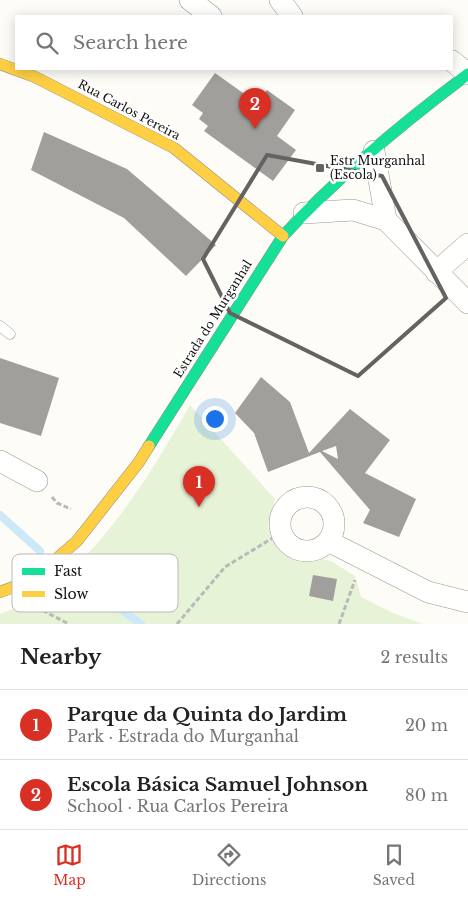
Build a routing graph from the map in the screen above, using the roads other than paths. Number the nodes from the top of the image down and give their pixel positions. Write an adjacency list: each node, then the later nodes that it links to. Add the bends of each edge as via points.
1 (190, 0): 3 (street)
2 (280, 0): 4 (street)
3 (210, 15)
4 (291, 15)
5 (453, 62): 9 (street)
6 (0, 64): 7 (street, Rua Carlos Pereira)
7 (15, 70)
8 (16, 70): 13 (street, Rua Carlos Pereira, via 44,81 174,148)
9 (468, 74): 10 (street, Estrada do Murganhal)
10 (374, 151): 11 (street, Estrada do Murganhal); 12 (street)
11 (304, 212): 12 (street, via 353,210); 13 (street, Estrada do Murganhal)
12 (386, 220): 15 (street)
13 (283, 236): 22 (street, Estrada do Murganhal, via 139,462 78,541)
14 (468, 244): 15 (street)
15 (436, 272): 16 (street)
16 (468, 303)
17 (0, 326): 18 (lane)
18 (10, 334)
19 (0, 461): 20 (street)
20 (37, 481)
21 (328, 541): 21 (street, via 313,550 296,548 283,536 281,518 284,510 290,503 306,497 323,502 333,516 334,525); 25 (street, via 428,592)
22 (63, 554)
23 (12, 587): 24 (street, Estrada do Murganhal)
24 (0, 592)
25 (468, 602)

